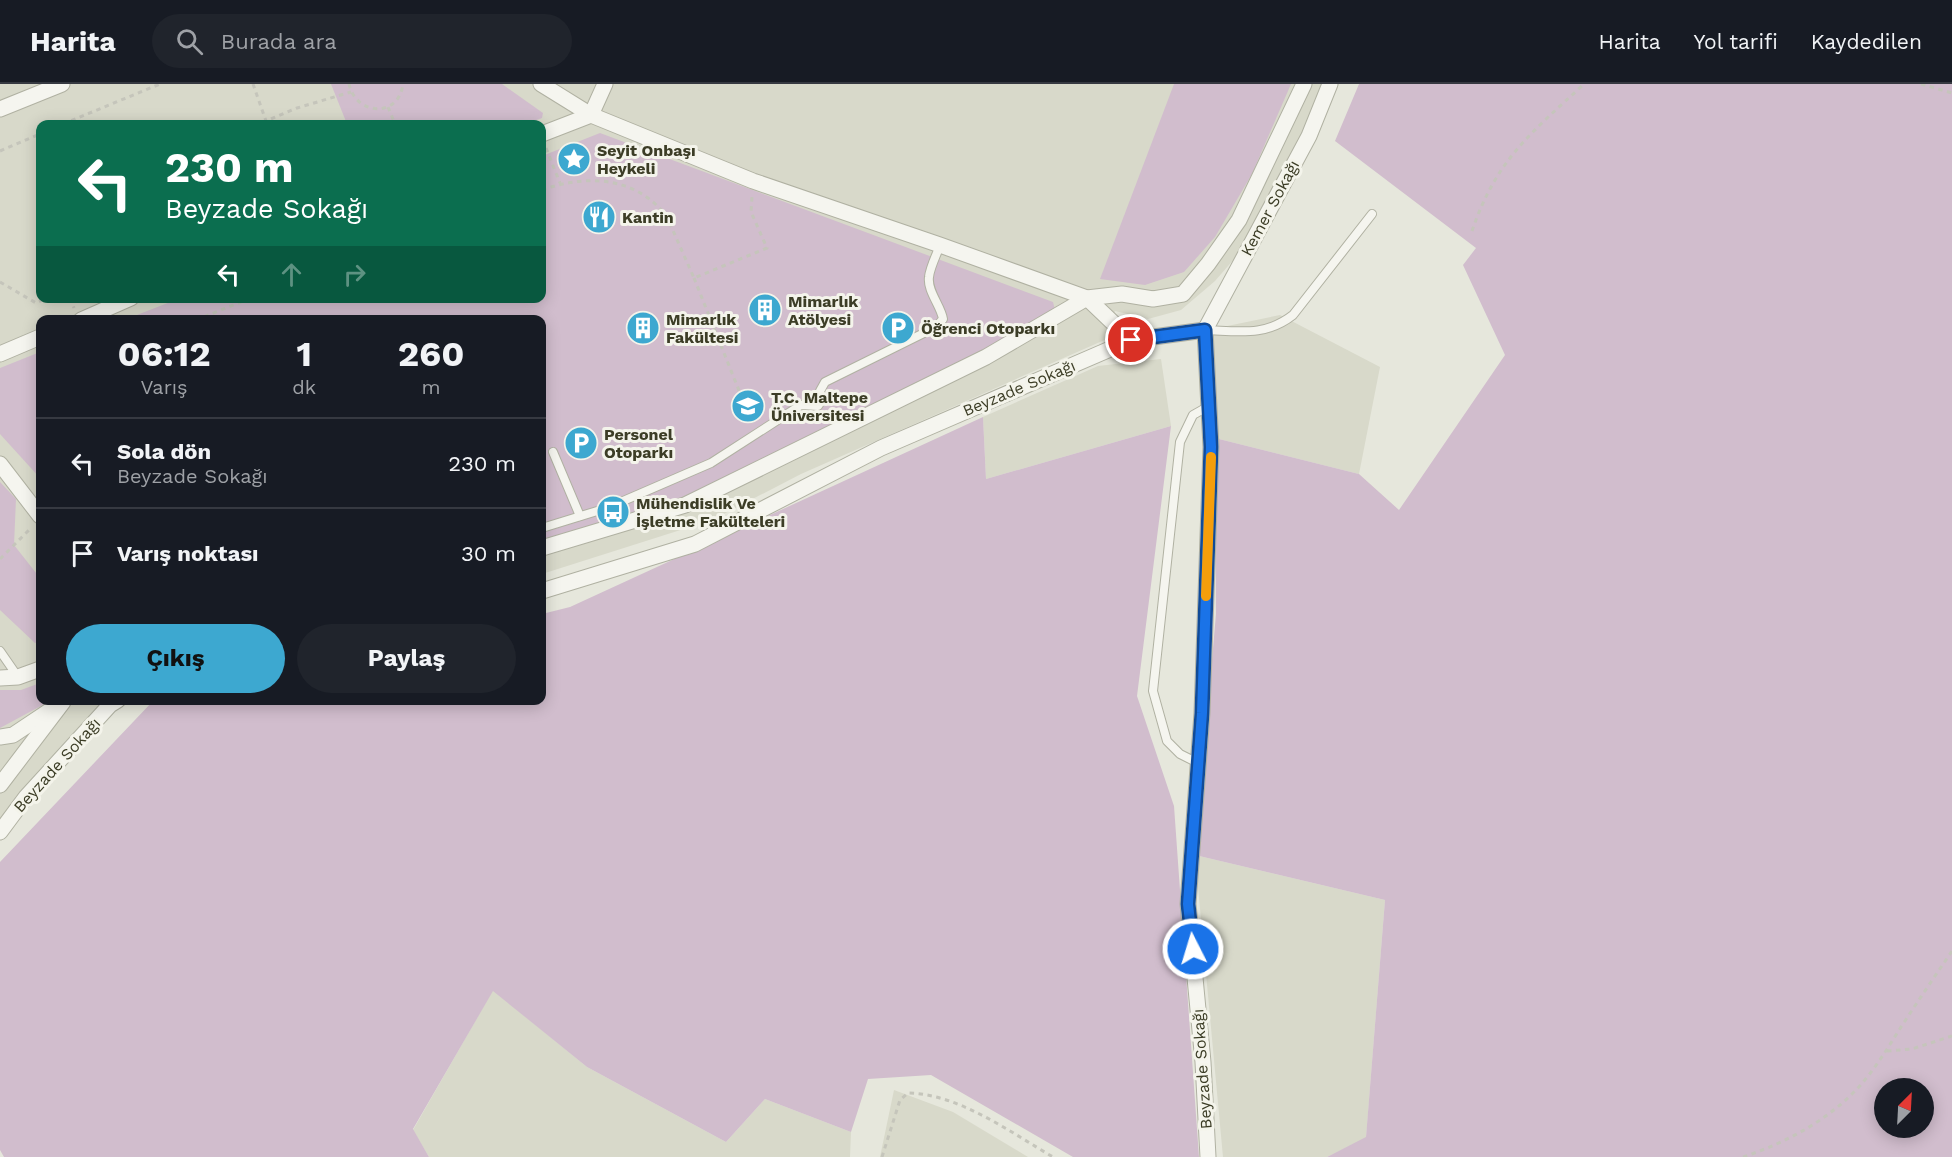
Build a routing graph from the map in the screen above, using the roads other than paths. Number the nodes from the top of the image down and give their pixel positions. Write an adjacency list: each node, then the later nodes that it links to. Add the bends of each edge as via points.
1 (541, 84): 7 (street)
2 (605, 84): 7 (street)
3 (1304, 84): 11 (street, via 1239,220 1183,294)
4 (1330, 84): 14 (street, Kemer Sokağı, via 1309,136)
5 (57, 85): 6 (street)
6 (0, 108)
7 (591, 115): 8 (street); 10 (street, via 753,181)
8 (546, 138)
9 (1372, 214): 14 (lane, via 1293,315 1283,322 1255,332)
10 (940, 245): 11 (street); 21 (lane, via 928,278 944,319 936,327 825,382 818,406 801,405 711,463)
11 (1087, 298): 16 (street); 24 (street, via 986,357 685,505)
12 (120, 303): 13 (street)
13 (92, 315)
14 (1205, 330): 16 (street, Beyzade Sokağı); 18 (street, Beyzade Sokağı)
15 (36, 339): 17 (street)
16 (1131, 340): 25 (street, Beyzade Sokağı, via 881,448 695,544)
17 (0, 354)
18 (1209, 406): 34 (street, Beyzade Sokağı, via 1211,447); 34 (lane, via 1193,415 1180,442 1153,691 1167,741 1180,754)
19 (553, 452): 21 (lane)
20 (0, 465): 22 (street)
21 (580, 516): 23 (lane)
22 (36, 521)
23 (546, 527)
24 (546, 547)
25 (546, 590)
26 (0, 651): 28 (lane)
27 (36, 670): 28 (street)
28 (18, 677): 29 (street)
29 (0, 678)
30 (58, 705): 33 (street, via 13,735)
31 (61, 705): 35 (street)
32 (110, 705): 36 (street, Beyzade Sokağı)
33 (0, 737)
34 (1198, 763): 37 (street, Beyzade Sokağı, via 1188,904)
35 (0, 785)
36 (0, 831)
37 (1208, 1157)

